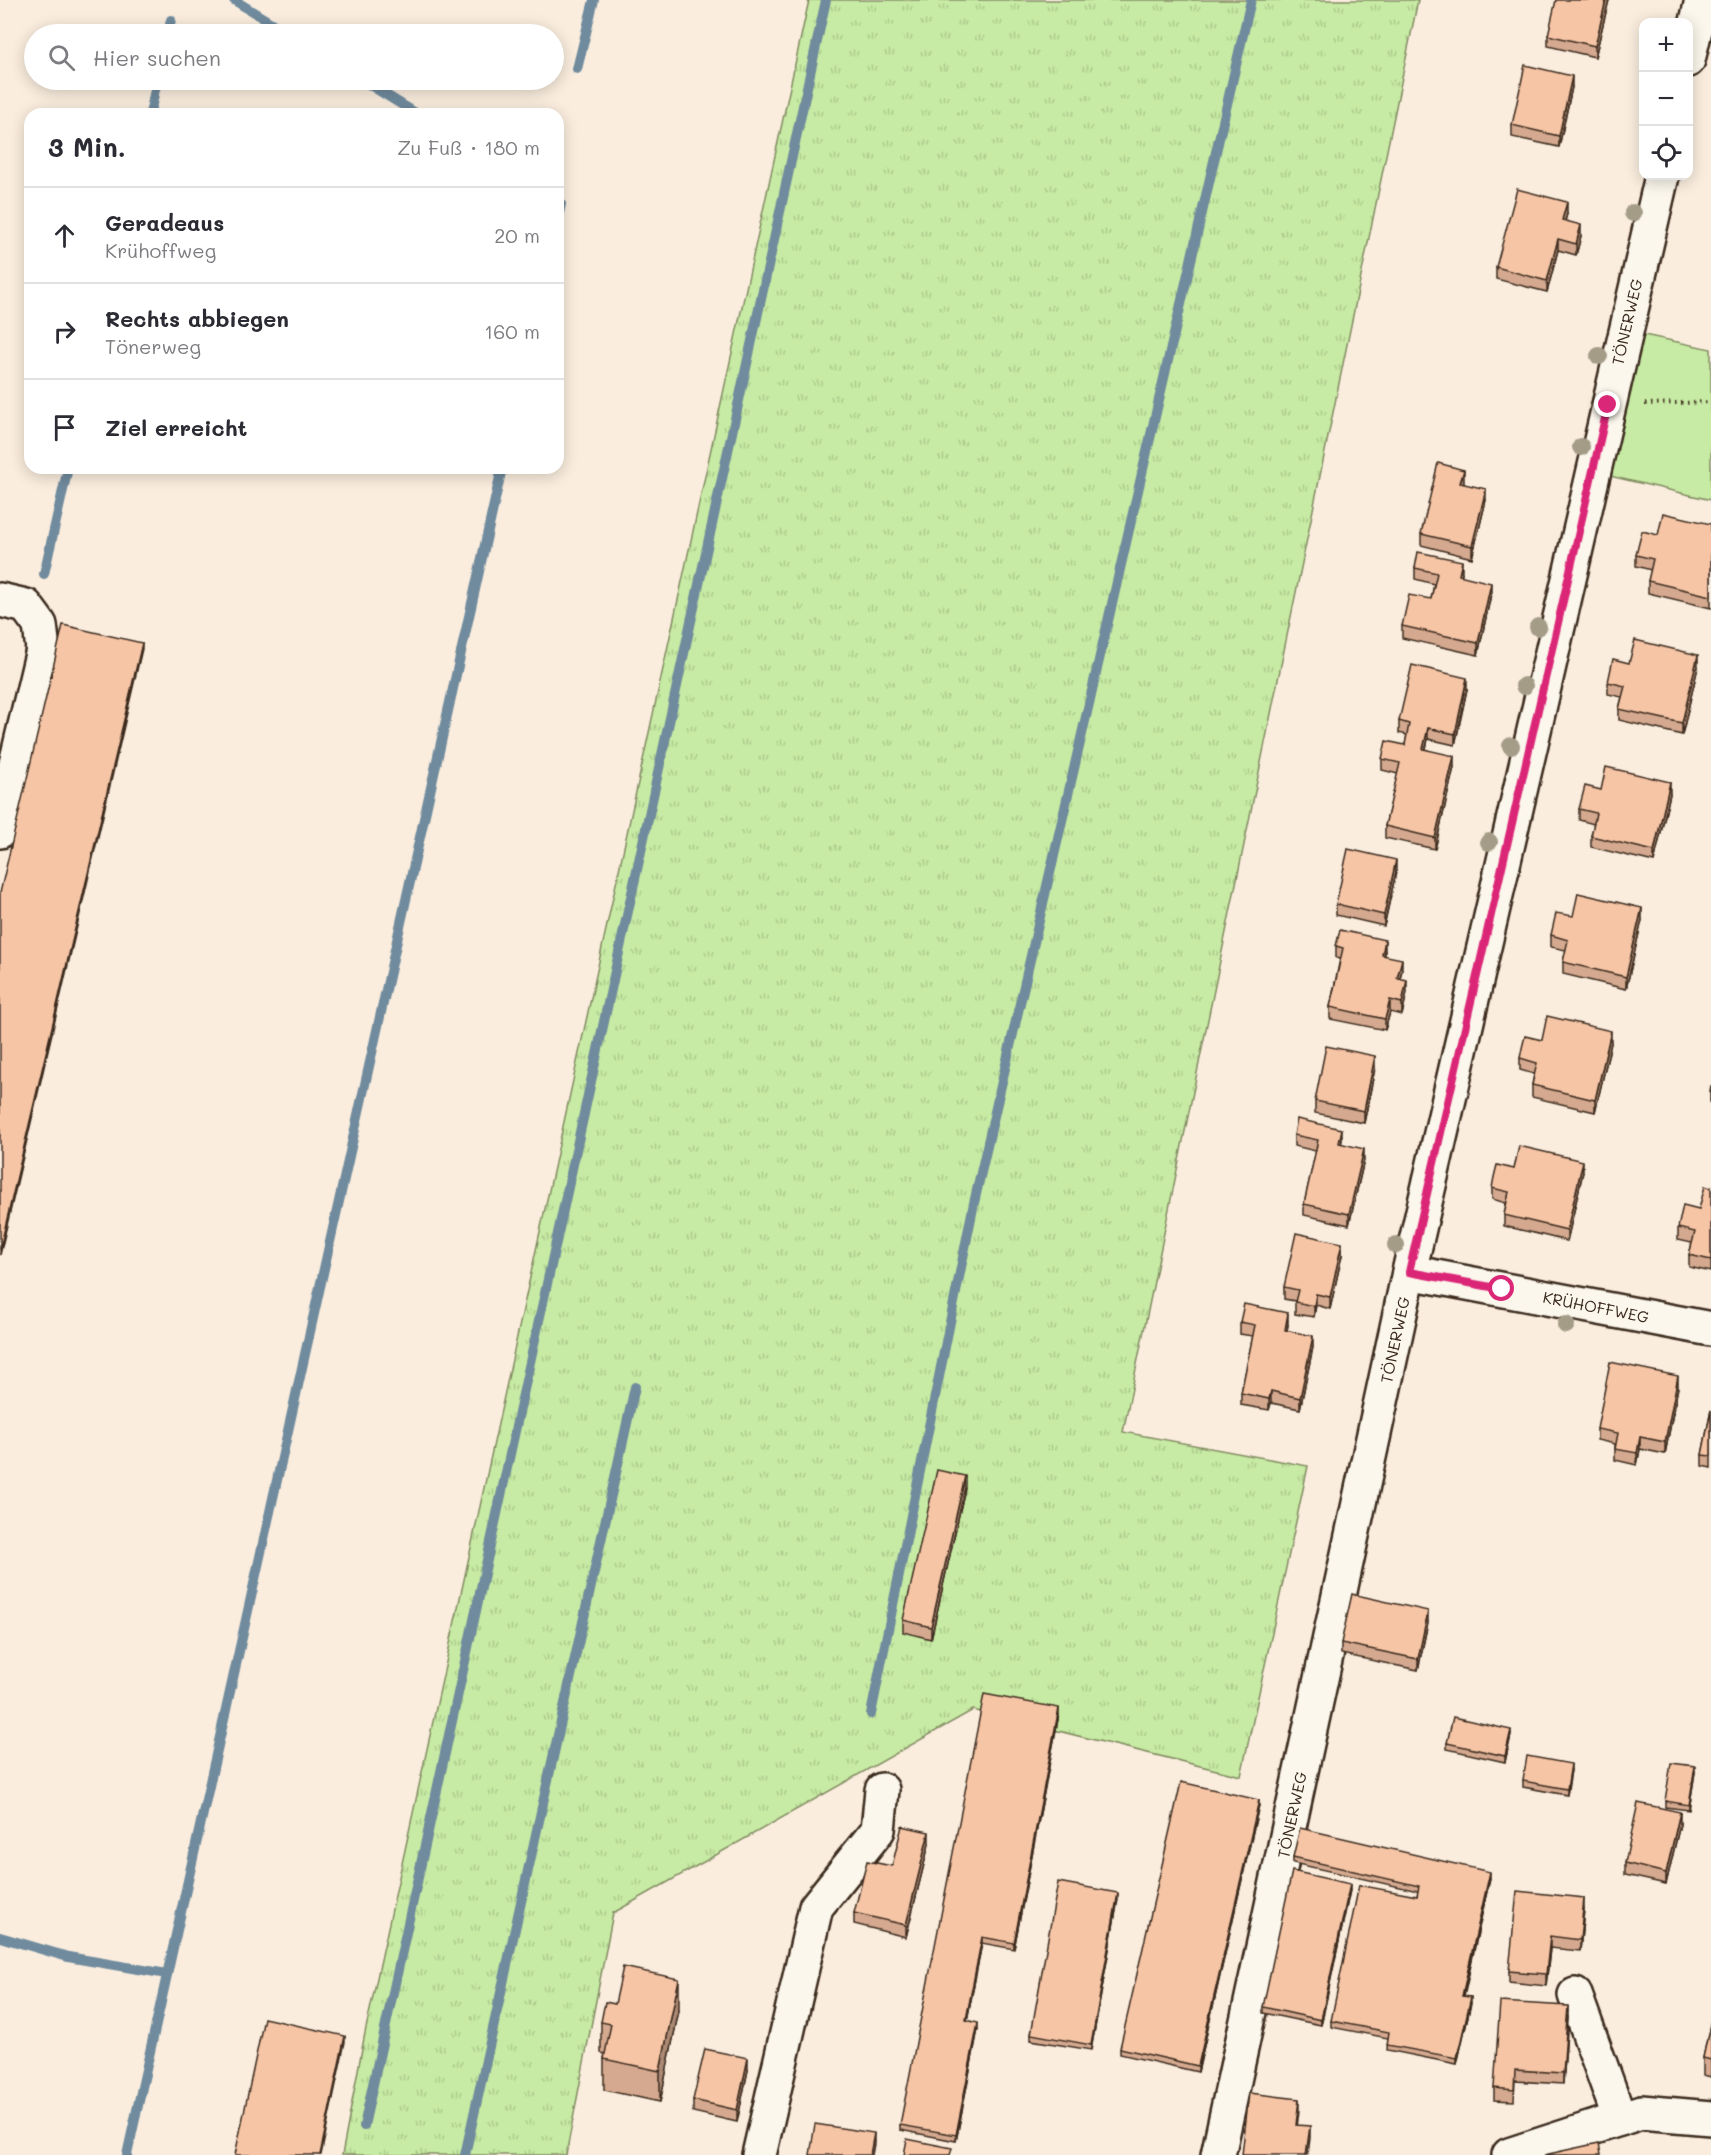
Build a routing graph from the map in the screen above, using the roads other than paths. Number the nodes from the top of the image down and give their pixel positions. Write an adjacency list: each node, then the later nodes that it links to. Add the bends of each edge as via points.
1 (1702, 0): 2 (street)
2 (1693, 42)
3 (1661, 180): 6 (street, TÖNERWEG)
4 (0, 600): 5 (street, via 26,606 40,626 43,650)
5 (0, 831)
6 (1409, 1272): 7 (street, KRÜHOFFWEG); 13 (street, TÖNERWEG)
7 (1711, 1329)
8 (882, 1790): 12 (street, via 878,1830 816,1907)
9 (1575, 1995): 11 (street)
10 (1711, 2118): 11 (street, via 1641,2112)
11 (1620, 2119): 14 (street)
12 (759, 2155)
13 (1218, 2155)
14 (1509, 2155)

